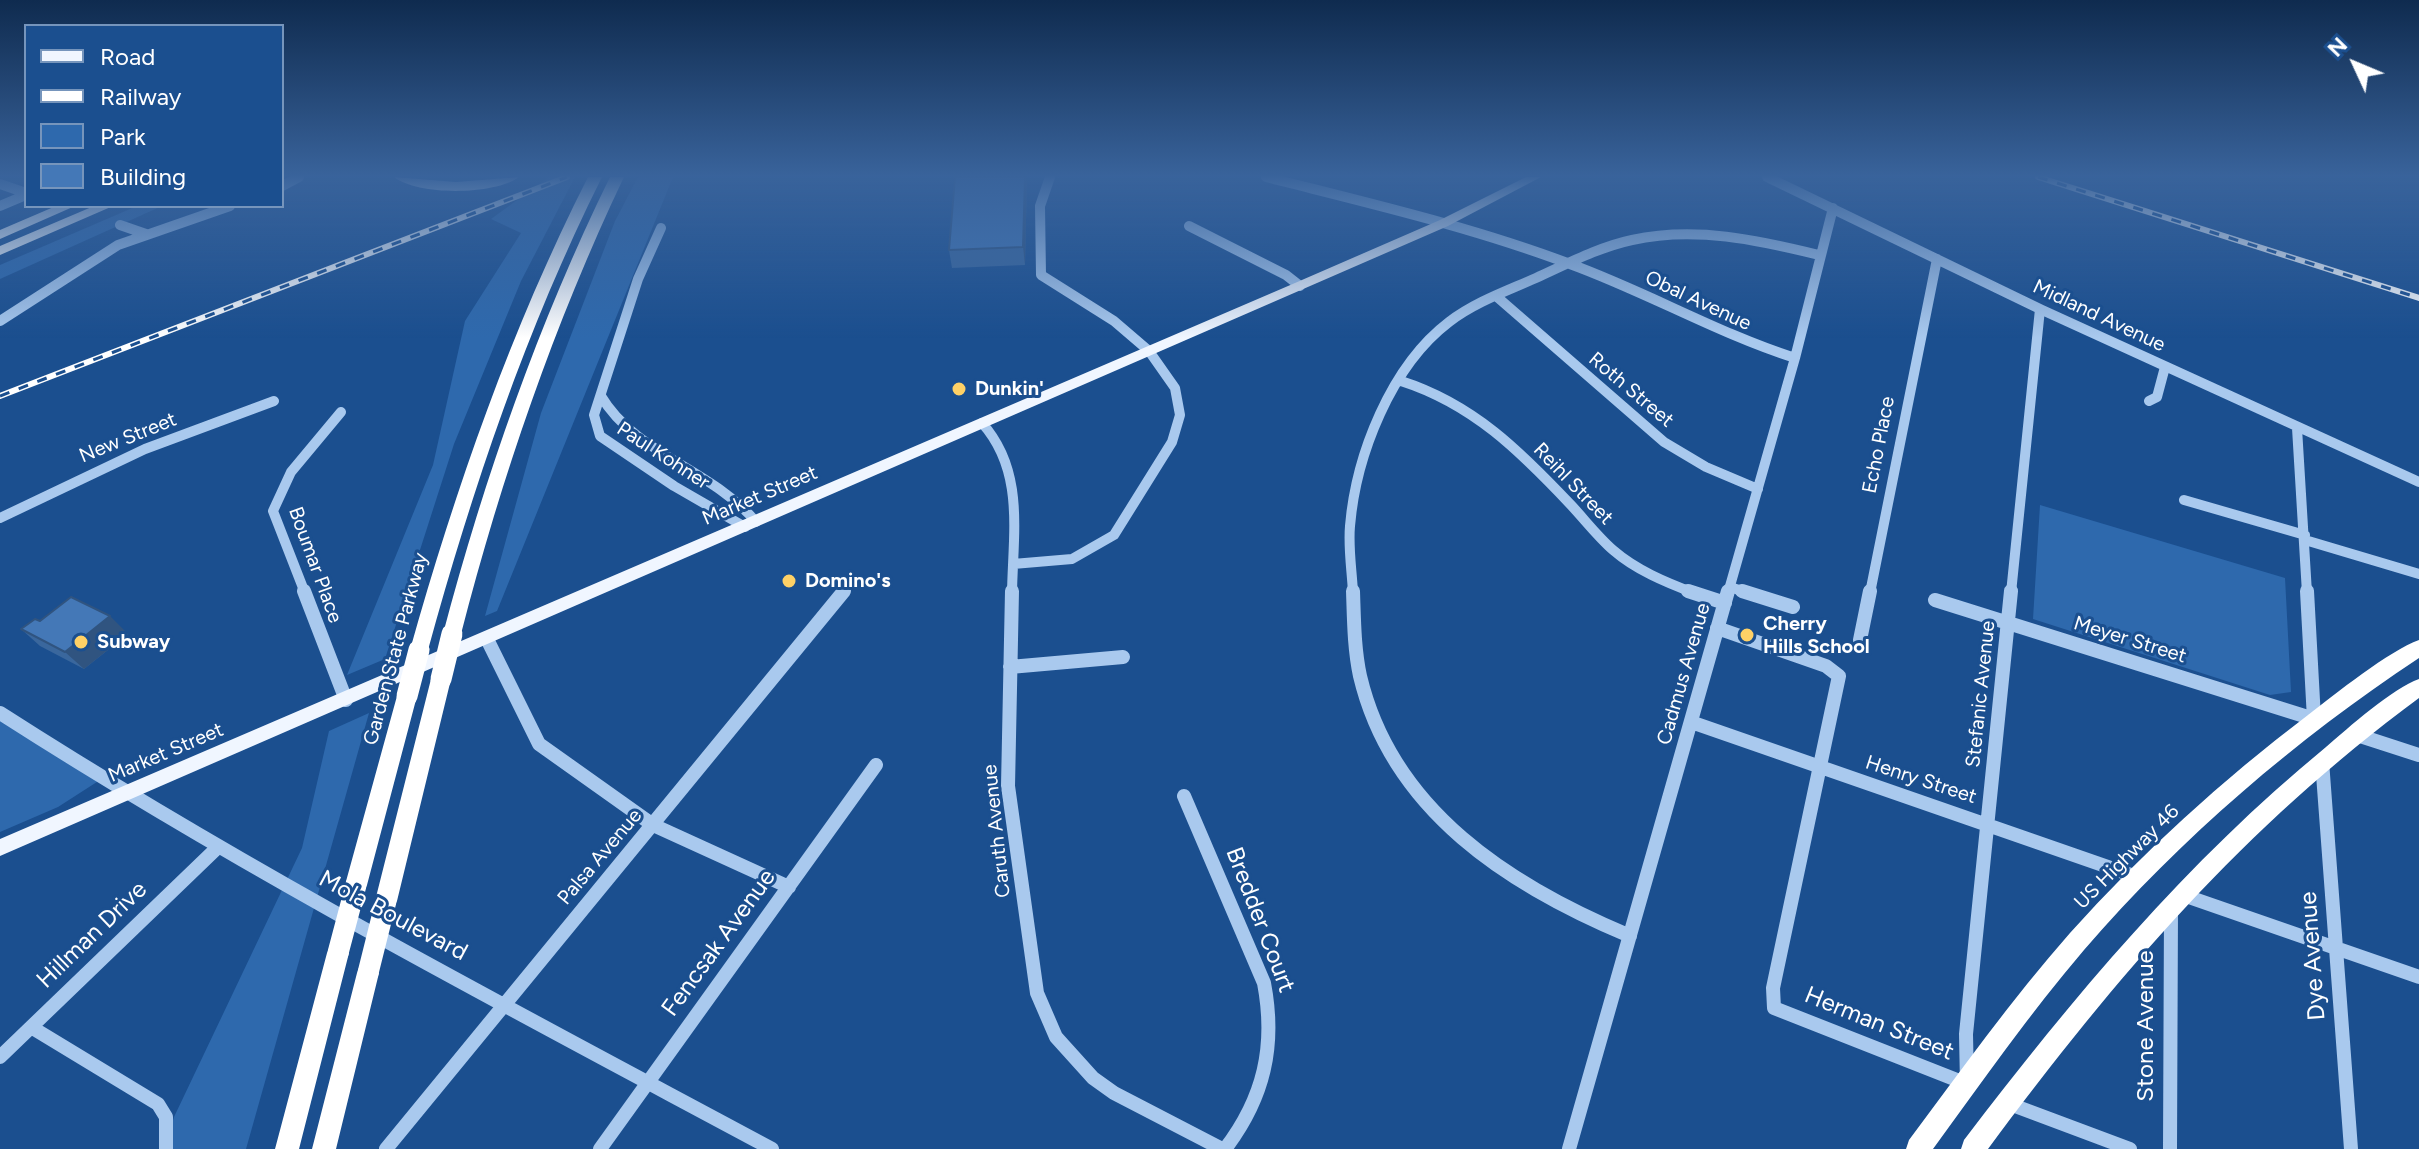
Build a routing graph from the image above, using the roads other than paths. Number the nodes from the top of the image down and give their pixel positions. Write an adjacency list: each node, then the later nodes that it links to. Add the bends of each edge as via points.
1 (48, 231): 14 (highway)
2 (136, 231): 13 (street)
3 (156, 231): 13 (street)
4 (569, 231): 81 (highway, Garden State Parkway, bridge, via 495,407 454,528)
5 (591, 231): 82 (highway, bridge, via 520,406 480,532)
6 (660, 231): 26 (street, Paul Kohner, via 638,279)
7 (1040, 231): 22 (street, via 1041,275 1114,321)
8 (1198, 231): 18 (street)
9 (1427, 231): 18 (main road, Market Street)
10 (1468, 231): 17 (street, Obal Avenue)
11 (1826, 231): 15 (street, Cadmus Avenue)
12 (1879, 231): 16 (street, Midland Avenue)
13 (146, 234): 21 (street, via 104,254)
14 (0, 251)
15 (1819, 255): 17 (street, via 1748,238 1682,234 1619,243); 23 (street, Cadmus Avenue)
16 (1937, 259): 20 (street, Midland Avenue); 48 (street, Echo Place)
17 (1570, 263): 19 (street); 23 (street, Obal Avenue, via 1741,341)
18 (1300, 286): 22 (main road, Market Street)
19 (1496, 296): 25 (street, via 1443,328); 33 (street, Roth Street, via 1664,442)
20 (2040, 309): 24 (street, Midland Avenue); 45 (street, Stefanic Avenue)
21 (0, 321)
22 (1149, 351): 30 (main road, Market Street); 38 (street, via 1175,388 1180,415 1172,442 1123,526 1103,544 1072,559)
23 (1795, 358): 33 (street, Cadmus Avenue)
24 (2165, 367): 28 (street, via 2157,397); 31 (street, Midland Avenue)
25 (1401, 381): 43 (street, Reihl Street, via 1440,392 1485,420 1631,564 1672,586); 71 (street, via 1366,459 1350,527 1356,651 1379,731 1414,788 1464,842 1558,906)
26 (601, 396): 36 (street, Paul Kohner, via 613,418 738,498); 36 (street, Paul Kohner, via 594,415 600,436 674,486)
27 (274, 401): 35 (street, New Street, via 145,449)
28 (2149, 401)
29 (341, 412): 53 (street, Boumar Place, via 284,483 273,511)
30 (982, 423): 36 (main road, Market Street); 38 (street, Caruth Avenue, via 998,440 1012,474)
31 (2297, 428): 32 (street, Midland Avenue); 37 (street)
32 (2419, 482)
33 (1758, 489): 40 (street, Cadmus Avenue)
34 (2184, 500): 37 (street)
35 (0, 518)
36 (751, 524): 47 (main road, Market Street)
37 (2305, 537): 39 (street); 55 (street)
38 (1013, 564): 51 (street, Caruth Avenue)
39 (2419, 574)
40 (1730, 587): 43 (street, Cadmus Avenue); 44 (street)
41 (845, 589): 65 (street, Palsa Avenue)
42 (1935, 600): 45 (street, Meyer Street)
43 (1725, 603): 46 (street, Cadmus Avenue)
44 (1793, 607)
45 (2008, 623): 55 (street, Meyer Street); 64 (street, Stefanic Avenue)
46 (1717, 628): 56 (street, Cadmus Avenue); 61 (street, via 1826,666 1839,676)
47 (487, 639): 53 (main road, Market Street); 65 (street, via 539,744)
48 (1860, 640)
49 (2419, 648): 55 (highway, US Highway 46)
50 (1123, 657): 51 (street)
51 (1010, 667): 86 (street, Caruth Avenue, via 1008,786 1037,993 1045,1015 1056,1037 1093,1078)
52 (2419, 687): 57 (highway)
53 (346, 700): 62 (main road, Market Street)
54 (0, 713): 62 (street, Mola Boulevard)
55 (2314, 719): 68 (highway, US Highway 46, via 2206,810)
56 (1691, 722): 61 (street, Henry Street); 71 (street, Cadmus Avenue)
57 (2354, 734): 58 (street); 59 (highway)
58 (2419, 755)
59 (2322, 760): 70 (highway); 72 (street, Dye Avenue)
60 (876, 765): 69 (street, Fencsak Avenue)
61 (1820, 768): 64 (street, Henry Street); 78 (street, Herman Street, via 1773,988 1774,1008)
62 (125, 794): 66 (main road, Market Street); 67 (street, Mola Boulevard)
63 (1184, 796): 86 (street, Bredder Court, via 1270,1007 1271,1049 1262,1088)
64 (1988, 823): 68 (street, Henry Street); 78 (street, Stefanic Avenue, via 1966,1034)
65 (653, 825): 69 (street); 74 (street, Palsa Avenue)
66 (0, 848)
67 (217, 848): 74 (street, Mola Boulevard); 75 (street, Hillman Drive)
68 (2137, 877): 78 (highway, US Highway 46, via 2076,943)
69 (789, 887): 77 (street, Fencsak Avenue)
70 (2175, 899): 72 (street); 79 (highway, via 2124,954); 91 (street, Stone Avenue)
71 (1630, 936): 87 (street, Cadmus Avenue)
72 (2337, 947): 73 (street); 92 (street, Dye Avenue)
73 (2419, 977)
74 (504, 1004): 77 (street, Mola Boulevard); 83 (street, Palsa Avenue)
75 (31, 1027): 76 (street, Hillman Drive); 80 (street, via 158,1104 166,1117)
76 (0, 1057)
77 (648, 1082): 84 (street, Fencsak Avenue); 85 (street, Mola Boulevard)
78 (1967, 1084): 88 (highway, US Highway 46)
79 (2007, 1103): 89 (highway); 90 (street)
80 (166, 1149)
81 (287, 1149)
82 (324, 1149)
83 (386, 1149)
84 (600, 1149)
85 (772, 1149)
86 (1224, 1149)
87 (1569, 1149)
88 (1918, 1149)
89 (1973, 1149)
90 (2130, 1149)
91 (2170, 1149)
92 (2351, 1149)

